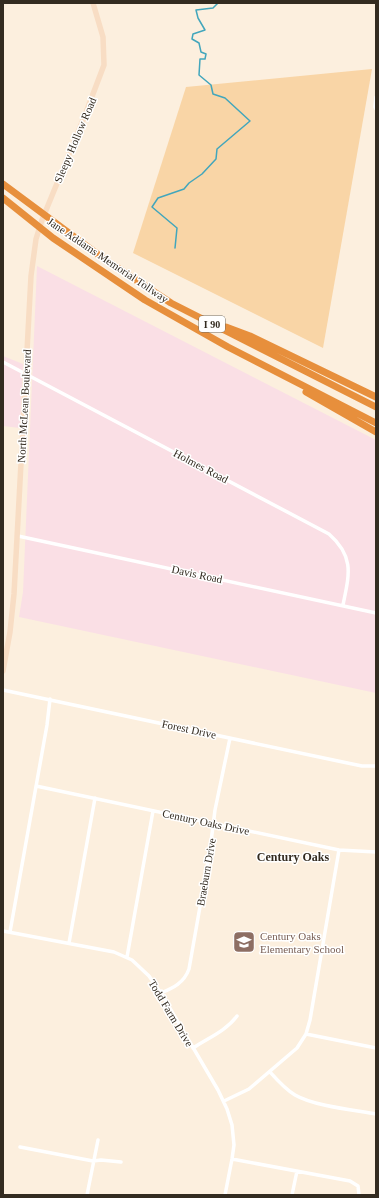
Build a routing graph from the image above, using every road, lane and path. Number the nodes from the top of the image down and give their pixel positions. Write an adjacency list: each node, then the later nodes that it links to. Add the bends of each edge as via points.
1 (93, 3): 6 (main road, Sleepy Hollow Road, via 102,38 104,65 42,220 36,239)
2 (376, 97): 3 (street)
3 (376, 109)
4 (3, 184): 7 (highway, Jane Addams Memorial Tollway / I 90, via 104,259)
5 (3, 198): 8 (highway, Jane Addams Memorial Tollway / I 90, via 53,238 144,300)
6 (31, 276): 10 (main road, North McLean Boulevard)
7 (186, 310): 11 (highway, via 250,336); 12 (highway, Jane Addams Memorial Tollway / I 90)
8 (228, 347): 13 (highway, Jane Addams Memorial Tollway / I 90); 14 (highway)
9 (3, 362): 10 (street, Holmes Road)
10 (26, 373): 15 (main road, North McLean Boulevard); 16 (street, Holmes Road, via 329,534 341,546 347,559 349,578)
11 (376, 397)
12 (376, 408)
13 (376, 423)
14 (376, 432)
15 (18, 536): 16 (street, Davis Road); 18 (main road, via 10,632)
16 (343, 606): 17 (street, Davis Road)
17 (376, 613)
18 (3, 671)
19 (3, 690): 20 (street, Forest Drive)
20 (50, 699): 21 (street, Forest Drive); 23 (street)
21 (230, 738): 22 (street, Forest Drive, via 349,763); 26 (street, Braeburn Drive)
22 (376, 766)
23 (36, 786): 24 (street, Century Oaks Drive); 30 (street)
24 (95, 798): 25 (street, Century Oaks Drive); 31 (street)
25 (153, 811): 26 (street, Century Oaks Drive); 32 (street)
26 (213, 823): 27 (street, Century Oaks Drive); 33 (street, Braeburn Drive, via 189,969 179,984)
27 (339, 850): 28 (street, Century Oaks Drive); 35 (street)
28 (376, 852)
29 (3, 931): 30 (street, Todd Farm Drive)
30 (10, 932): 31 (street, Todd Farm Drive)
31 (69, 943): 32 (street, Todd Farm Drive)
32 (127, 957): 33 (street, Todd Farm Drive, via 140,967)
33 (161, 993): 36 (street, Todd Farm Drive)
34 (237, 1016): 36 (street, via 223,1030)
35 (306, 1034): 37 (street); 38 (street, via 297,1048)
36 (193, 1048): 39 (street, Todd Farm Drive)
37 (376, 1048)
38 (270, 1072): 39 (street, via 249,1089); 40 (street, via 283,1086 303,1099)
39 (224, 1101): 43 (street, Todd Farm Drive, via 232,1125)
40 (376, 1114)
41 (98, 1140): 44 (street)
42 (20, 1147): 44 (street)
43 (232, 1158): 46 (street); 48 (street, Todd Farm Drive)
44 (93, 1161): 45 (street); 47 (street)
45 (121, 1162)
46 (297, 1171): 49 (street); 50 (street, via 352,1182 358,1186)
47 (87, 1195)
48 (225, 1195)
49 (292, 1195)
50 (359, 1195)

